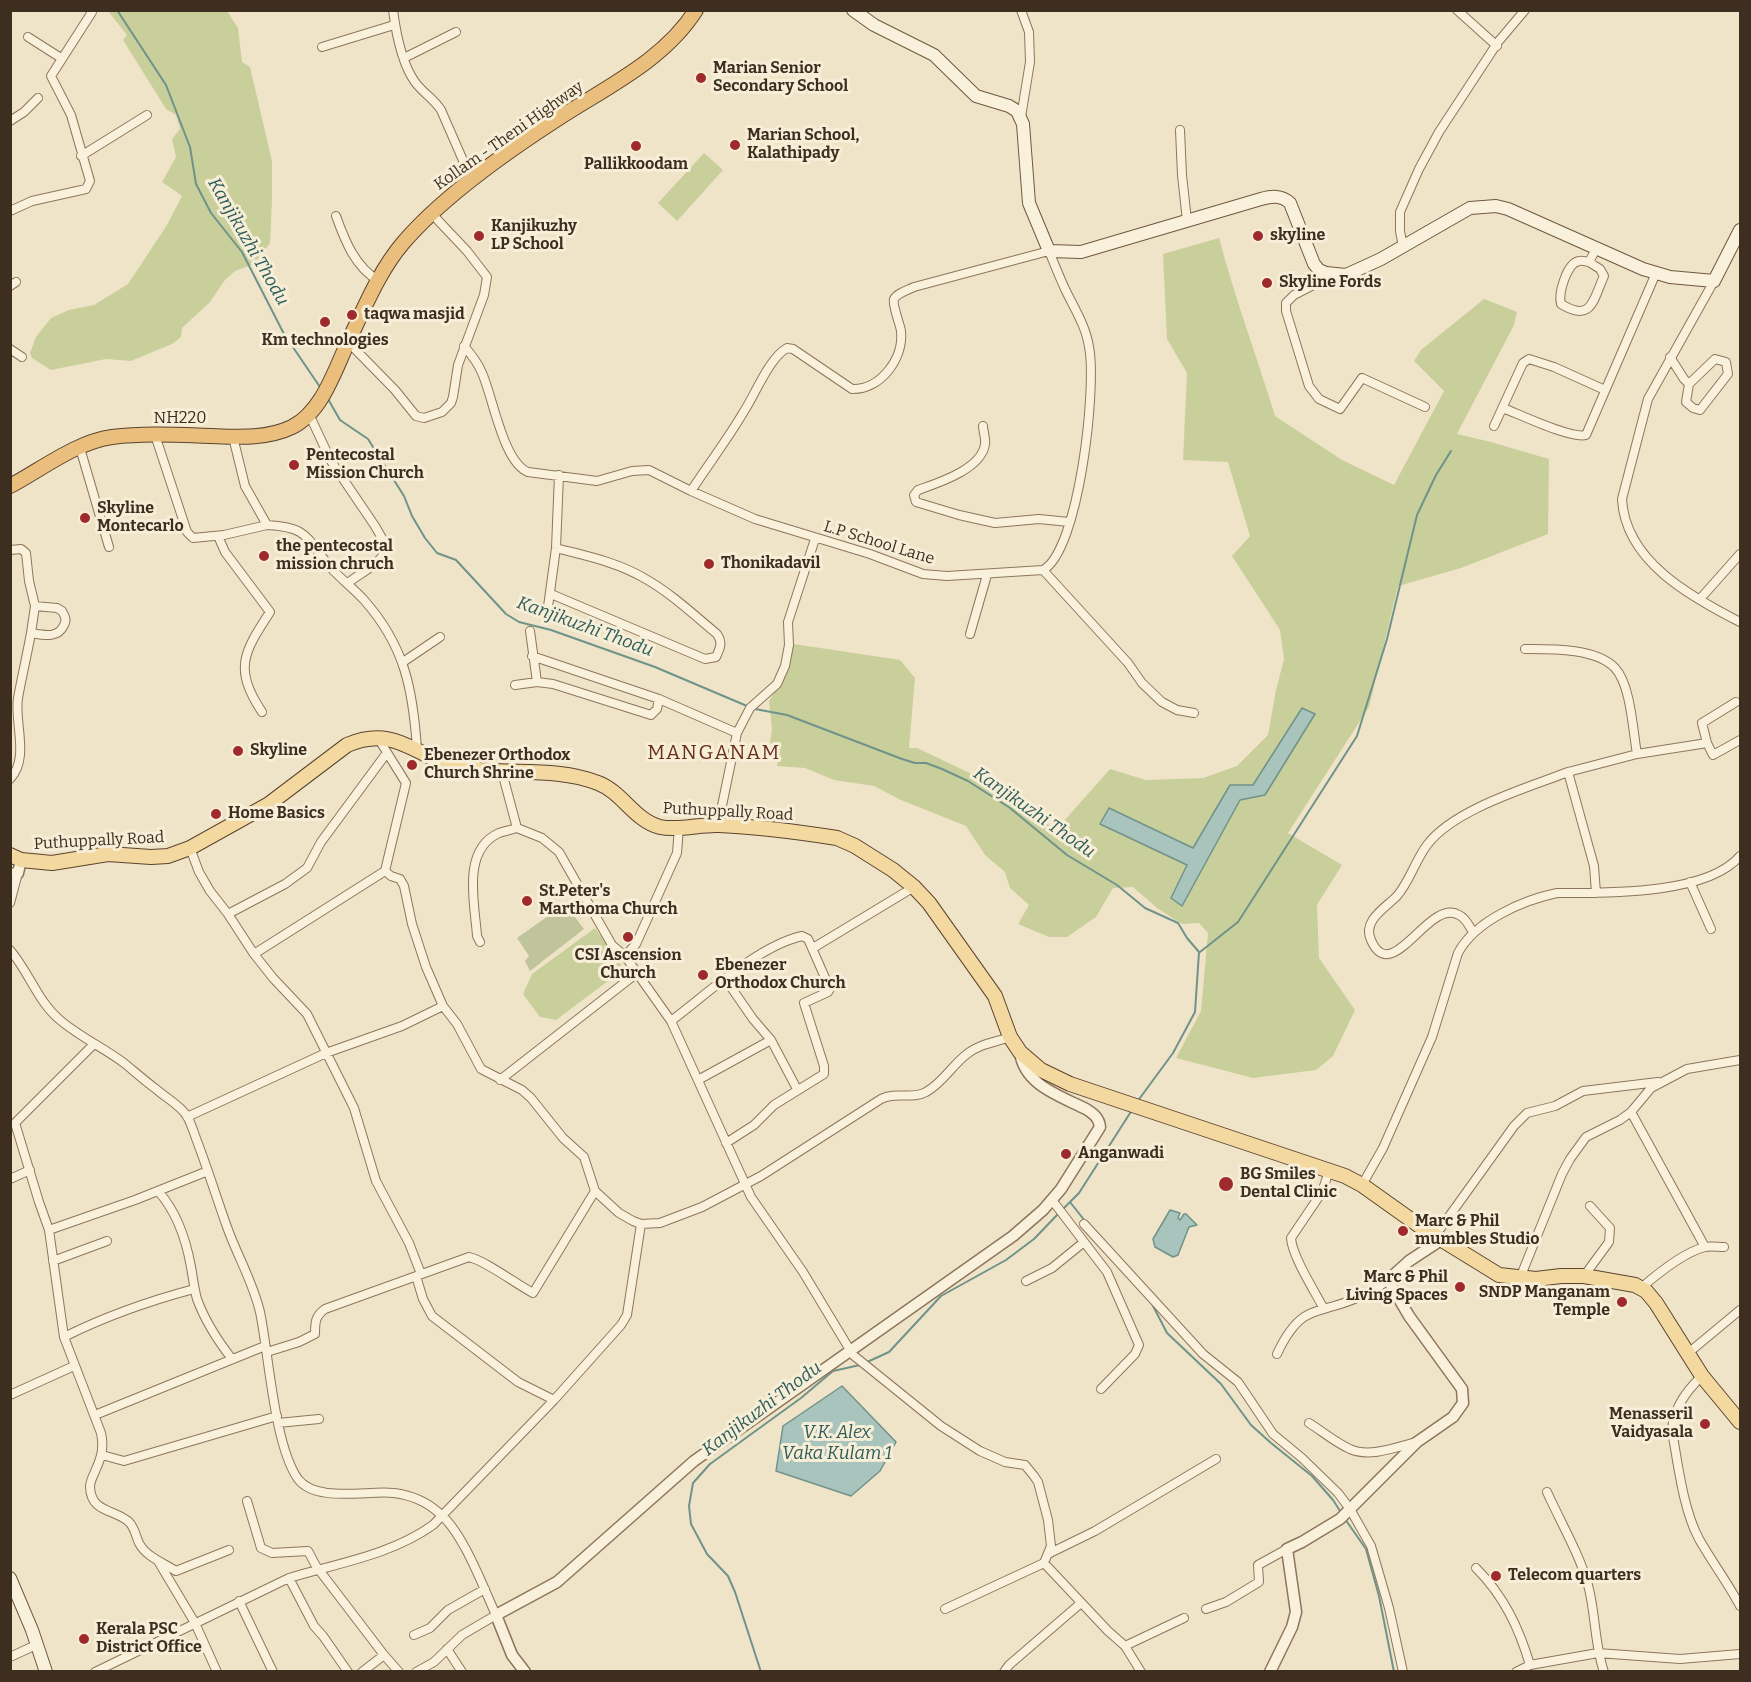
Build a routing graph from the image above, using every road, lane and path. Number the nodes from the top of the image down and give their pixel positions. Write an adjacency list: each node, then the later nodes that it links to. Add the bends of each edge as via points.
1 (393, 10): 8 (street)
2 (696, 10): 21 (highway, Kollam - Theni Highway, via 660,51)
3 (853, 10): 17 (main road, via 934,56 976,96 1009,106)
4 (1021, 10): 17 (street, via 1029,32 1030,62)
5 (1457, 10): 11 (street)
6 (1525, 10): 11 (street)
7 (92, 12): 13 (street)
8 (394, 25): 12 (street); 14 (street)
9 (456, 32): 14 (street)
10 (28, 37): 13 (street)
11 (1497, 46): 27 (street, via 1419,169 1400,213)
12 (322, 47)
13 (61, 58): 20 (street, via 51,76 71,115)
14 (404, 58): 21 (street, via 417,85 441,110)
15 (38, 98): 18 (street)
16 (147, 115): 20 (street)
17 (1022, 117): 29 (main road, via 1029,202)
18 (10, 121)
19 (1180, 130): 25 (street)
20 (81, 156): 22 (street, via 90,181 86,189 32,201)
21 (472, 181): 23 (highway, Kollam - Theni Highway)
22 (10, 211)
23 (432, 214): 33 (highway, Kollam - Theni Highway, via 402,244); 36 (street, via 487,277)
24 (336, 216): 33 (street, via 345,243 366,274)
25 (1187, 221): 29 (main road, via 1081,252); 32 (main road, via 1270,197 1284,198 1290,203 1314,264 1319,270)
26 (1740, 230): 34 (main road)
27 (1403, 247): 28 (main road, via 1470,208 1482,206 1508,209); 32 (main road, via 1346,275)
28 (1596, 249): 30 (street); 31 (main road)
29 (1048, 251): 53 (street, via 914,287 898,295 894,305 901,345 896,360 879,380 864,389 852,389 794,349 782,351); 54 (street, via 1086,333 1091,362 1088,429)
30 (1589, 262): 30 (street, via 1604,276 1590,308 1574,311 1562,304 1561,289 1572,265)
31 (1656, 273): 34 (main road); 42 (street)
32 (1336, 274): 43 (street, via 1293,295 1286,303 1309,386 1319,399 1340,409 1362,378)
33 (379, 281): 35 (highway, Kollam - Theni Highway)
34 (1714, 281): 39 (street)
35 (348, 342): 36 (street, via 416,416 424,418 442,412 451,403); 40 (highway, Kollam - Theni Highway)
36 (464, 346): 51 (street, L.P School Lane, via 481,370 503,436 520,469)
37 (10, 349): 38 (street)
38 (22, 357)
39 (1670, 357): 41 (street); 66 (street, via 1648,399 1622,506 1627,527 1640,549)
40 (333, 375): 45 (highway, NH220)
41 (1689, 384): 41 (street, via 1714,359 1726,362 1728,374 1700,410 1686,402)
42 (1605, 390): 44 (street, via 1582,437); 44 (street, via 1529,359 1523,363)
43 (1425, 406)
44 (1503, 408): 47 (street)
45 (309, 414): 49 (highway, NH220, via 282,431); 64 (street, via 331,460 387,547 379,560)
46 (983, 426): 54 (street, via 985,445 980,457 966,470 918,490 914,495 916,502 995,524 1039,519)
47 (1494, 426)
48 (155, 435): 49 (highway, NH220); 50 (highway, NH220, via 112,437); 56 (street, via 187,532 194,538)
49 (233, 437): 55 (street, via 244,486)
50 (80, 448): 52 (highway, NH220); 58 (street)
51 (559, 475): 53 (street, L.P School Lane, via 597,481 649,470); 59 (street)
52 (10, 486)
53 (691, 491): 57 (street, L.P School Lane, via 755,519)
54 (1069, 522): 62 (street, via 1055,559)
55 (267, 525): 56 (street); 64 (street, via 296,529 306,535)
56 (218, 536): 81 (street, via 225,552 270,612 250,643 244,668 249,692)
57 (816, 539): 63 (street, L.P School Lane, via 923,574); 83 (street, via 788,622 789,645 781,677 750,708)
58 (109, 548)
59 (556, 548): 65 (street); 65 (street, via 603,560 642,577 717,634 720,647 716,657 705,659)
60 (10, 550): 67 (street, via 21,549 26,553)
61 (1740, 554): 66 (street)
62 (1043, 570): 63 (street, L.P School Lane); 82 (street, via 1155,696 1177,710)
63 (987, 575): 72 (street)
64 (348, 583): 76 (street, via 376,616)
65 (552, 594): 68 (street)
66 (1700, 599): 69 (street)
67 (35, 606): 71 (street); 71 (street, via 57,608 66,620 57,634)
68 (547, 614)
69 (1740, 622)
70 (530, 632): 75 (street)
71 (31, 633): 92 (street, via 18,699 20,759)
72 (970, 634)
73 (440, 637): 76 (street)
74 (1525, 649): 89 (street, via 1584,653 1617,669 1624,683)
75 (532, 656): 77 (street); 79 (street)
76 (403, 662): 87 (street)
77 (537, 682): 78 (street); 79 (street, via 572,688 651,715)
78 (515, 685)
79 (659, 699): 83 (street)
80 (1736, 702): 86 (street, via 1702,723)
81 (262, 712)
82 (1194, 713)
83 (737, 733): 93 (street)
84 (378, 738): 87 (main road, Puthuppally Road); 88 (street); 96 (main road, Puthuppally Road, via 346,745 269,804)
85 (1740, 740): 86 (street, via 1713,755)
86 (1707, 743): 89 (street)
87 (417, 749): 90 (main road, Puthuppally Road, via 461,768)
88 (386, 754): 99 (street, via 404,778 406,788); 104 (street, via 321,842 307,868)
89 (1636, 754): 91 (street)
90 (502, 772): 94 (main road, Puthuppally Road, via 547,771 600,783 616,792 651,824); 95 (street)
91 (1568, 772): 102 (street, via 1594,866); 106 (street, via 1487,802 1446,827 1428,844 1398,894 1368,928 1370,939 1385,954 1395,953 1420,929 1450,913 1458,914)
92 (10, 779)
93 (718, 825): 94 (main road, Puthuppally Road); 101 (main road, Puthuppally Road, via 837,838 872,856)
94 (679, 827): 111 (street, via 677,853 636,944)
95 (517, 828): 107 (street, via 498,833 479,849 473,871); 111 (street, via 543,838 559,852 612,945)
96 (190, 848): 98 (main road, Puthuppally Road, via 168,856 108,854); 104 (street, via 199,872)
97 (1740, 856): 100 (street, via 1727,869)
98 (15, 866): 103 (street)
99 (386, 872): 110 (street); 114 (street, via 400,879 404,886 412,924)
100 (1690, 882): 102 (street); 105 (street)
101 (914, 886): 108 (street); 116 (main road, Puthuppally Road, via 995,996)
102 (1596, 893): 106 (street, via 1546,896 1498,916)
103 (10, 903)
104 (228, 914): 110 (street)
105 (1711, 929)
106 (1473, 932): 136 (street, via 1458,953 1432,1037 1383,1148)
107 (480, 942)
108 (813, 948): 113 (street, via 802,936 787,940); 125 (street, via 830,989 803,1006 825,1071)
109 (10, 950): 118 (street, via 59,1019)
110 (254, 954): 120 (street, via 307,1014)
111 (625, 956): 112 (street)
112 (637, 973): 115 (street); 122 (street)
113 (726, 980): 115 (street); 117 (street)
114 (443, 1006): 120 (street, via 402,1026); 122 (street, via 481,1069)
115 (671, 1021): 123 (street)
116 (1010, 1037): 119 (main road, Puthuppally Road); 135 (street, via 968,1053 924,1094 891,1094 881,1099)
117 (771, 1040): 123 (street); 125 (street)
118 (94, 1044): 128 (street, via 124,1063); 129 (street)
119 (1020, 1052): 133 (main road, Puthuppally Road, via 1041,1070 1070,1084); 139 (street, via 1025,1070 1035,1081 1094,1114 1100,1123)
120 (326, 1053): 128 (street); 150 (street, via 354,1108 376,1182 401,1225)
121 (1740, 1060): 124 (street, via 1687,1068)
122 (500, 1080): 138 (street, via 531,1098 563,1138 581,1153)
123 (698, 1080): 130 (street)
124 (1665, 1081): 127 (street, via 1651,1088); 144 (street, via 1583,1091 1555,1106 1527,1113 1514,1126)
125 (797, 1089): 130 (street)
126 (10, 1112): 129 (street)
127 (1631, 1112): 147 (street); 152 (street, via 1586,1137 1570,1159)
128 (187, 1117): 132 (street)
129 (15, 1123): 131 (street)
130 (726, 1143): 135 (street)
131 (30, 1170): 134 (street); 143 (street)
132 (208, 1171): 137 (street); 160 (street, via 253,1289)
133 (1329, 1171): 136 (main road, Puthuppally Road); 157 (street, via 1322,1192 1291,1238 1296,1256)
134 (10, 1179)
135 (744, 1184): 141 (street, via 675,1219); 161 (street)
136 (1362, 1185): 144 (main road, Puthuppally Road)
137 (158, 1191): 143 (street); 156 (street, via 181,1230)
138 (595, 1191): 141 (street, via 619,1214); 150 (street, via 533,1293 480,1259 469,1257)
139 (1052, 1200): 146 (street); 161 (street, via 1013,1236)
140 (1590, 1206): 151 (street, via 1610,1227 1609,1242)
141 (641, 1224): 169 (street, via 627,1316)
142 (1084, 1224): 180 (street, via 1203,1354 1238,1382 1273,1434 1338,1493)
143 (49, 1230): 149 (street)
144 (1438, 1238): 152 (main road, Puthuppally Road, via 1499,1275); 153 (street)
145 (107, 1241): 149 (street)
146 (1084, 1242): 154 (street, via 1052,1268); 167 (street, via 1107,1272 1139,1345)
147 (1705, 1247): 148 (street); 155 (street, via 1659,1272)
148 (1724, 1247)
149 (53, 1261): 159 (street)
150 (418, 1275): 160 (street, via 325,1309 315,1322 315,1334); 169 (street, via 423,1299 432,1316 518,1382)
151 (1584, 1276): 152 (main road, Puthuppally Road); 155 (main road, Puthuppally Road)
152 (1520, 1278)
153 (1388, 1280): 157 (street, via 1365,1295); 175 (street, via 1464,1396 1454,1417)
154 (1026, 1281)
155 (1641, 1288): 163 (main road, via 1656,1303)
156 (194, 1289): 159 (street, via 126,1309); 164 (street, via 207,1322)
157 (1324, 1309): 162 (street, via 1295,1325)
158 (1740, 1310): 163 (street)
159 (64, 1337): 165 (street)
160 (266, 1349): 164 (street); 172 (street)
161 (851, 1352): 185 (street, via 941,1426 980,1451 1030,1470 1038,1482 1048,1520 1051,1546); 196 (street, via 694,1461 557,1582)
162 (1277, 1354)
163 (1687, 1354): 166 (main road)
164 (232, 1359): 170 (street)
165 (75, 1366): 168 (street); 170 (street)
166 (1702, 1376): 173 (main road); 193 (street, via 1683,1398 1672,1431 1688,1509 1698,1537)
167 (1101, 1389)
168 (10, 1395)
169 (554, 1400): 181 (street)
170 (94, 1415): 176 (street, via 103,1443)
171 (319, 1419): 172 (street)
172 (278, 1420): 176 (street, via 124,1461); 181 (street, via 292,1468 308,1488 342,1494 394,1493 427,1504)
173 (1740, 1422)
174 (1309, 1423): 175 (street, via 1360,1452)
175 (1417, 1442): 180 (street)
176 (102, 1455): 184 (street, via 91,1482 95,1501 100,1508 128,1521 146,1553)
177 (1216, 1459): 185 (street)
178 (1547, 1492): 203 (street, via 1588,1587)
179 (247, 1501): 187 (street, via 261,1548 272,1553 308,1551)
180 (1346, 1513): 182 (street); 221 (street, via 1371,1546)
181 (442, 1515): 187 (street, via 423,1533 391,1548); 190 (street, via 455,1531)
182 (1287, 1549): 195 (street, via 1258,1565 1259,1582); 220 (street, via 1296,1612)
183 (229, 1550): 184 (street, via 176,1571)
184 (156, 1558): 198 (street)
185 (1046, 1559): 192 (street); 194 (street)
186 (1476, 1568): 207 (street, via 1509,1610)
187 (318, 1569): 189 (street); 205 (street)
188 (10, 1578): 200 (main road)
189 (289, 1578): 191 (street); 212 (street, via 314,1626)
190 (484, 1589): 196 (street); 199 (street)
191 (239, 1601): 198 (street); 211 (street)
192 (1081, 1603): 201 (street); 218 (street)
193 (1740, 1606)
194 (945, 1609)
195 (1206, 1609)
196 (496, 1615): 202 (street); 217 (street, via 512,1655)
197 (1184, 1618): 201 (street)
198 (195, 1623): 209 (street); 210 (street)
199 (414, 1635)
200 (36, 1646): 206 (street); 208 (main road)
201 (1125, 1646): 219 (street)
202 (447, 1649): 215 (street, via 434,1662); 216 (street)
203 (1598, 1653): 204 (street, via 1680,1659); 207 (street); 223 (street)
204 (1740, 1654)
205 (384, 1655): 213 (street); 214 (street)
206 (10, 1657)
207 (1530, 1665): 222 (street)
208 (46, 1671)
209 (95, 1671)
210 (217, 1671)
211 (273, 1671)
212 (348, 1671)
213 (362, 1671)
214 (399, 1671)
215 (416, 1671)
216 (462, 1671)
217 (525, 1671)
218 (1004, 1671)
219 (1141, 1671)
220 (1270, 1671)
221 (1403, 1671)
222 (1516, 1671)
223 (1604, 1671)

